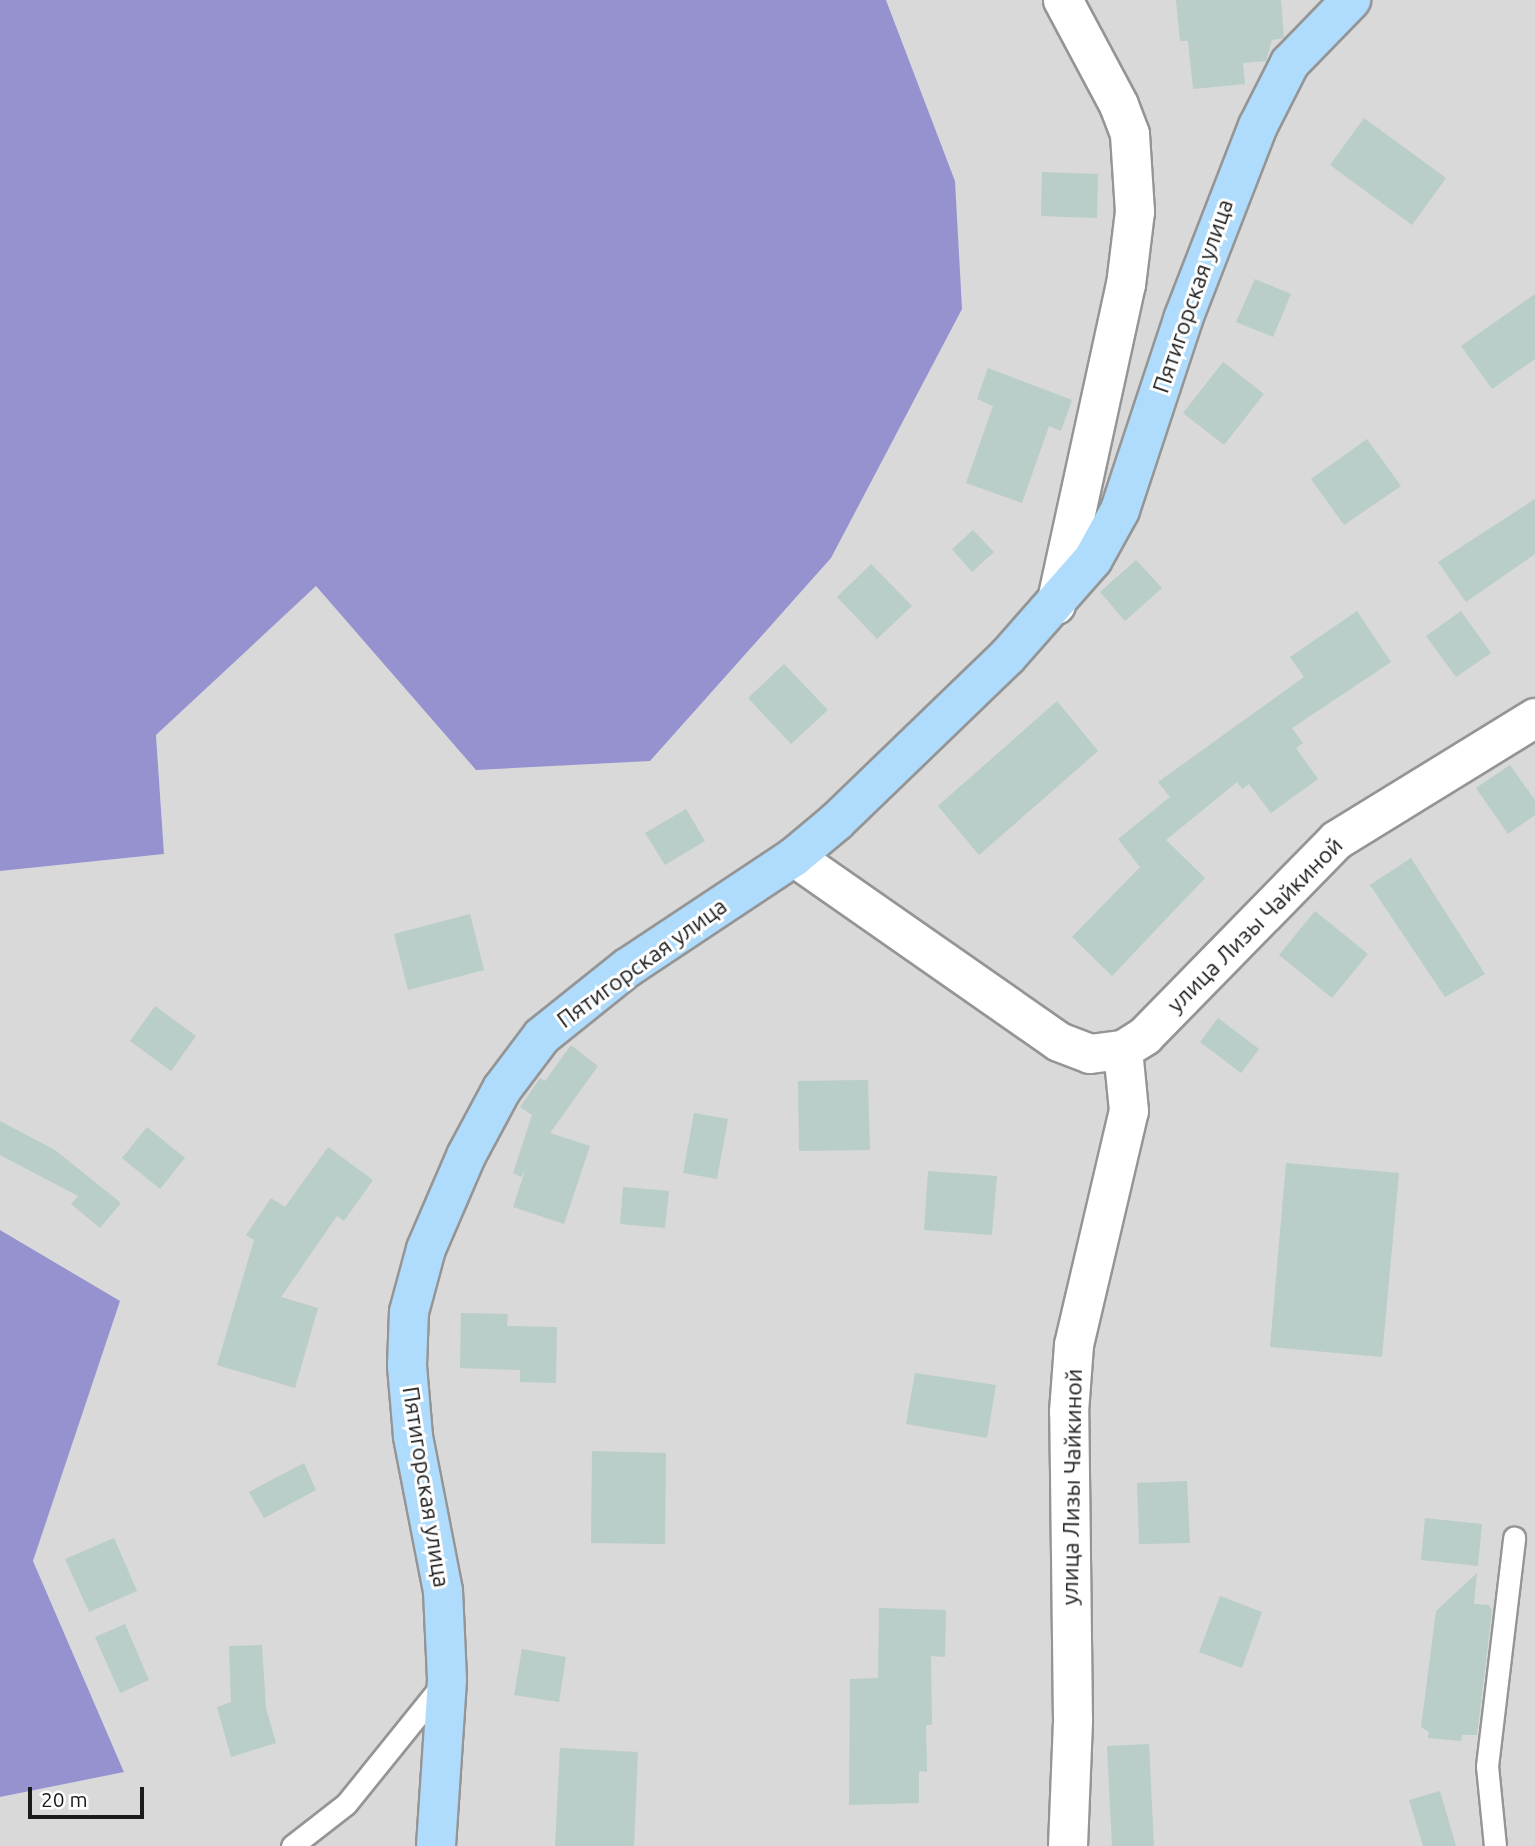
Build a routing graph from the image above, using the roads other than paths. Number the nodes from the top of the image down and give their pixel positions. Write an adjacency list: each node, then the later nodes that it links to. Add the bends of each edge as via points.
1 (1063, 0): 3 (street, via 1119,104 1130,134 1135,212 1124,298)
2 (1351, 0): 3 (street, Пятигорская улица, via 1290,64 1258,126 1183,319 1111,533)
3 (1056, 605): 5 (street, Пятигорская улица, via 837,821)
4 (1535, 718): 6 (street, улица Лизы Чайкиной, via 1337,840 1153,1027)
5 (794, 857): 6 (street, via 1059,1042 1090,1054); 8 (street, Пятигорская улица, via 627,968 542,1036 502,1089 466,1156 431,1238 409,1312 407,1366 414,1436 443,1591)
6 (1123, 1050): 11 (street, улица Лизы Чайкиной, via 1129,1111 1074,1345 1069,1412 1073,1720)
7 (1514, 1538): 12 (lane, via 1487,1766)
8 (447, 1679): 9 (lane, via 346,1804); 10 (street, Пятигорская улица)
9 (292, 1846)
10 (436, 1846)
11 (1068, 1846)
12 (1495, 1846)

